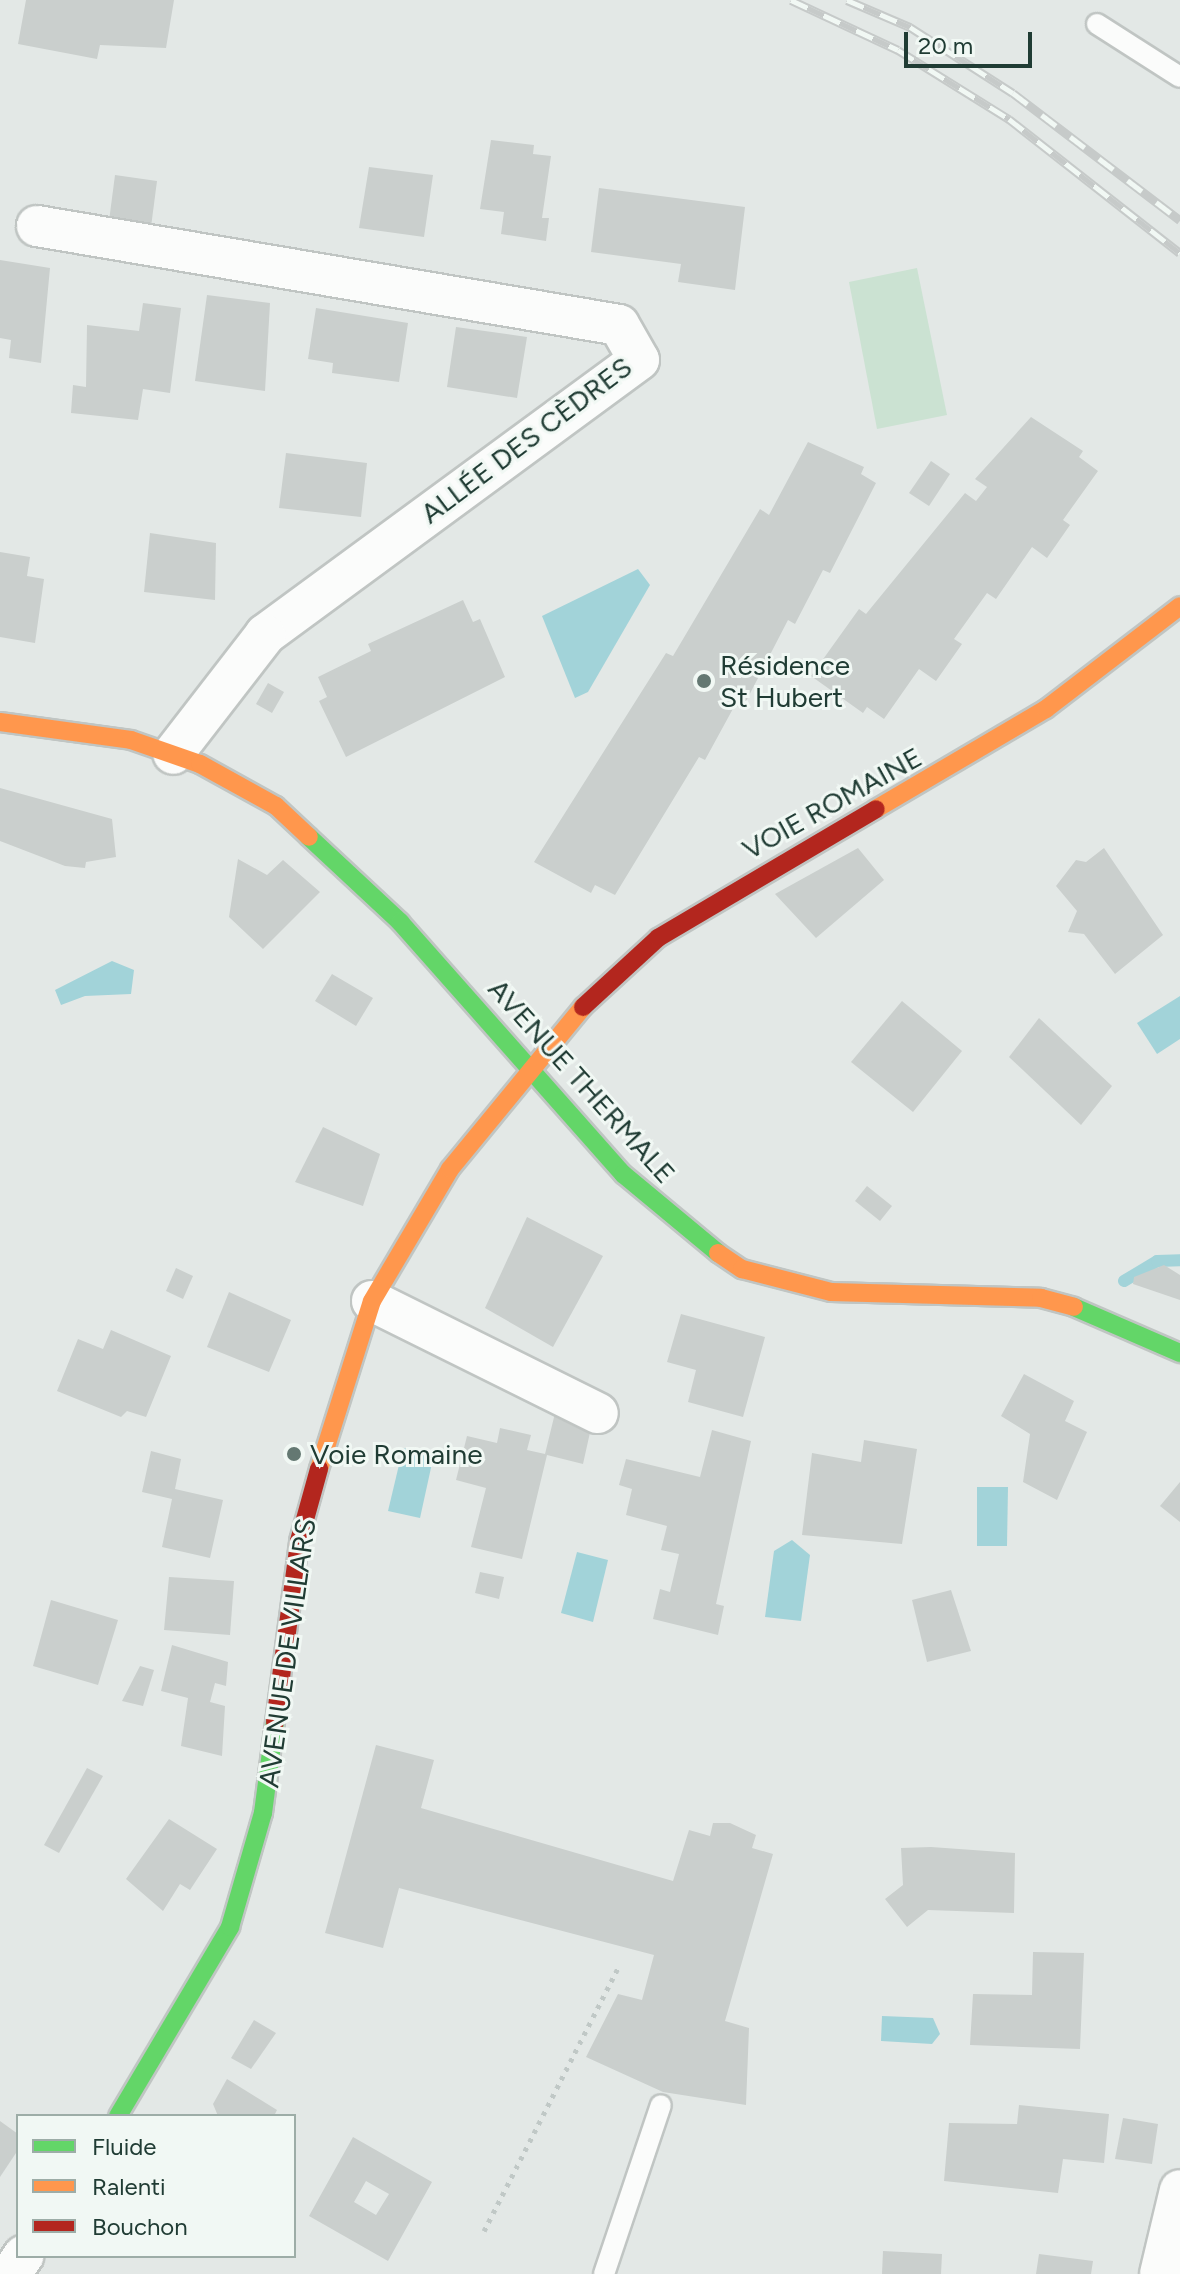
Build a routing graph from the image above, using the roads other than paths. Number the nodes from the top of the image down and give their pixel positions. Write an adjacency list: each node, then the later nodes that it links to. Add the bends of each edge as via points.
1 (1097, 24): 2 (lane)
2 (1180, 77)
3 (37, 226): 6 (street, ALLÉE DES CÈDRES, via 619,325 639,360 265,635)
4 (1180, 606): 7 (street, VOIE ROMAINE, via 1046,709 658,938 600,987)
5 (0, 722): 6 (street, AVENUE THERMALE, via 88,731)
6 (173, 754): 7 (street, AVENUE THERMALE, via 230,779 313,835 430,953)
7 (529, 1068): 8 (street, AVENUE DE VILLARS, via 450,1169); 9 (street, AVENUE THERMALE, via 643,1194 742,1269 831,1292 1041,1298 1107,1315)
8 (372, 1301): 10 (street); 12 (street, AVENUE DE VILLARS, via 299,1541 263,1813 248,1874 223,1940)
9 (1180, 1353)
10 (598, 1413)
11 (661, 2105): 14 (lane)
12 (119, 2114)
13 (1180, 2190): 15 (street)
14 (604, 2274)
15 (1160, 2274)

